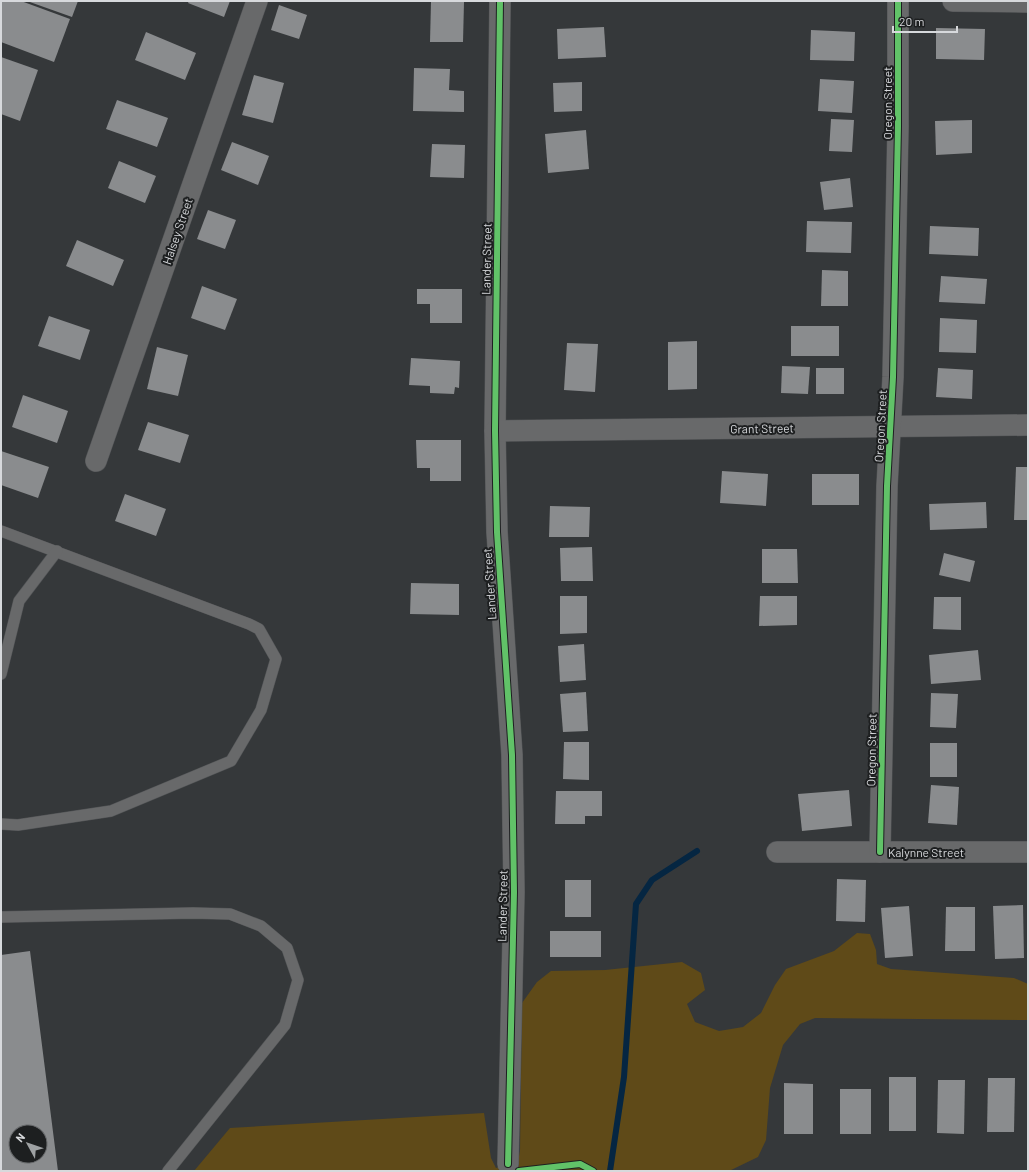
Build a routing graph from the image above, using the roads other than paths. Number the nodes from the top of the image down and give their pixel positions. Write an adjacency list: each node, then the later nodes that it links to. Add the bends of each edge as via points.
1 (257, 1): 9 (street, Halsey Street)
2 (500, 1): 8 (street, Lander Street)
3 (898, 1): 7 (street, Oregon Street, via 898,126)
4 (952, 1): 5 (street)
5 (1028, 2)
6 (1028, 425): 7 (street, Grant Street)
7 (891, 427): 8 (street, Grant Street); 15 (street, Oregon Street, via 887,486)
8 (495, 431): 18 (street, Lander Street, via 497,532 512,762 514,892)
9 (96, 461)
10 (1, 531): 11 (lane)
11 (57, 551): 12 (lane, via 18,601); 13 (lane, via 259,628 276,659 261,710 231,762 111,811)
12 (1, 674)
13 (1, 824)
14 (777, 852): 15 (street, Kalynne Street)
15 (880, 852): 16 (street, Kalynne Street)
16 (1028, 852)
17 (1, 917): 19 (lane, via 230,914 261,926 287,948 298,980 285,1026)
18 (508, 1164)
19 (168, 1171)

